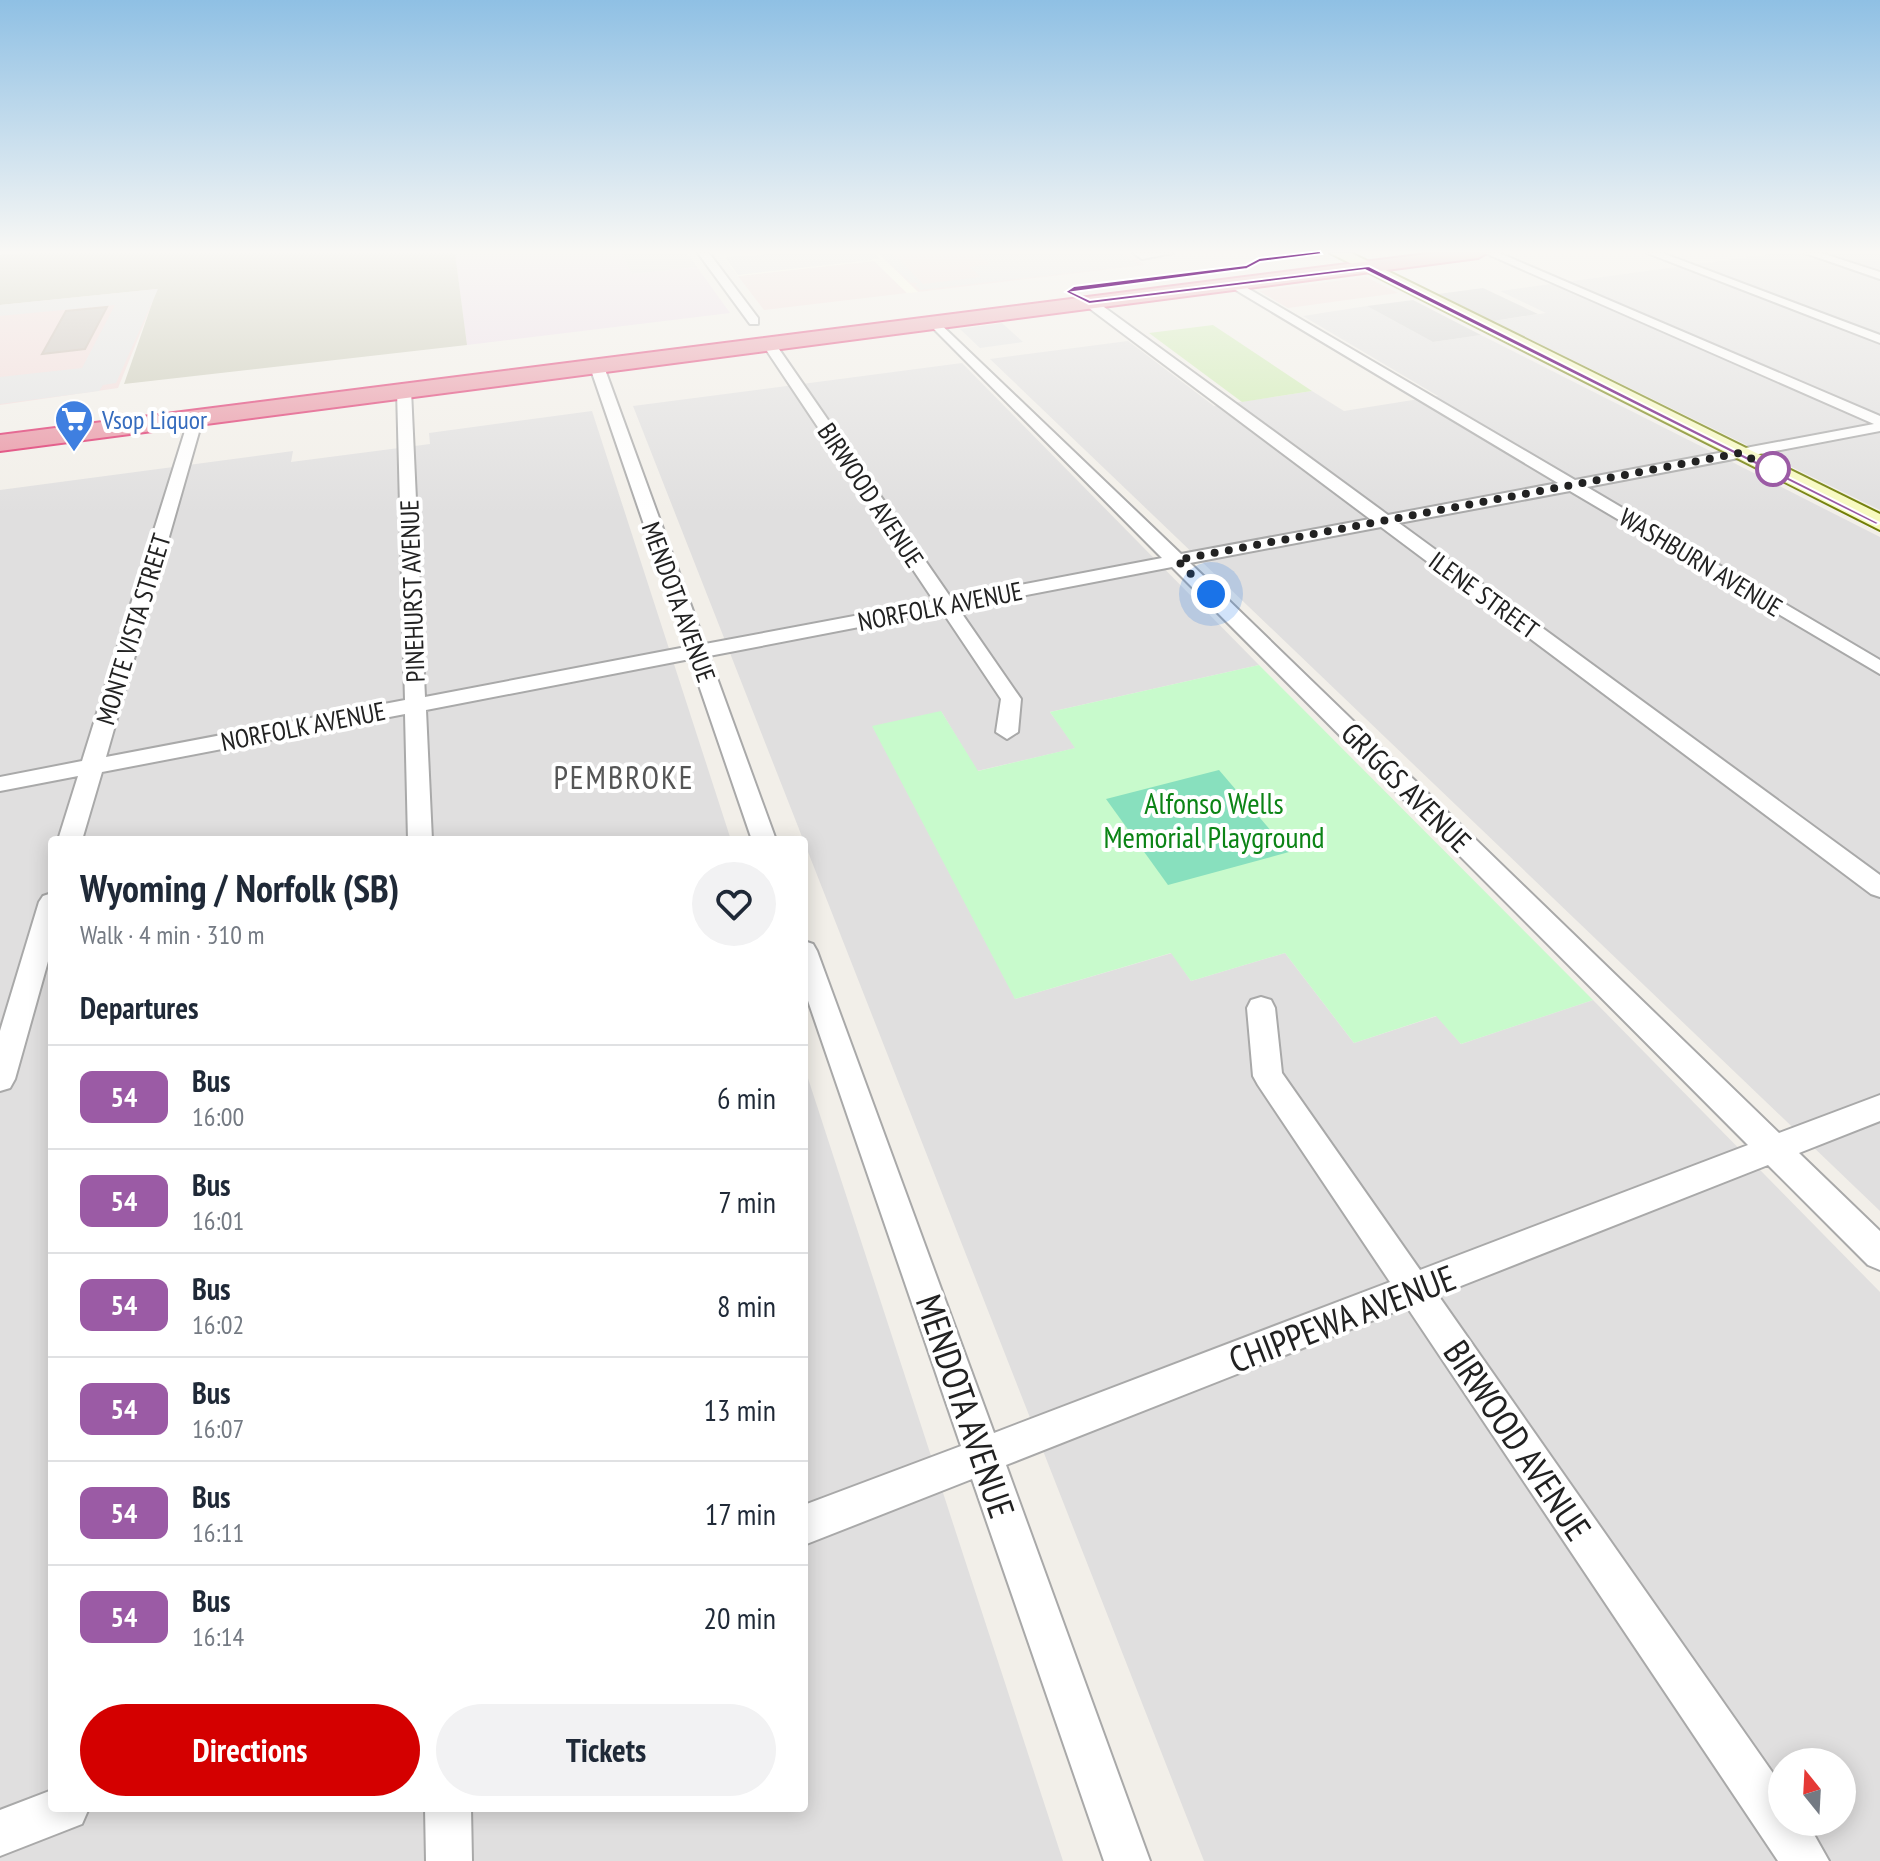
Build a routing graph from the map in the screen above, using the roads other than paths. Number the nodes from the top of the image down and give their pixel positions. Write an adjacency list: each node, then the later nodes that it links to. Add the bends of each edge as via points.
1 (784, 340): 7 (highway)
2 (952, 340): 20 (street, GRIGGS AVENUE)
3 (1140, 340): 18 (street, ILENE STREET)
4 (1337, 340): 17 (street, WASHBURN AVENUE)
5 (1519, 340): 16 (street)
6 (1688, 340): 13 (street)
7 (767, 342): 9 (highway); 21 (street, BIRWOOD AVENUE)
8 (566, 347): 11 (highway, via 394,375 390,381)
9 (596, 364): 11 (highway); 22 (street, MENDOTA AVENUE)
10 (228, 387): 14 (highway, via 235,399 207,409)
11 (404, 390): 12 (highway); 24 (street, PINEHURST AVENUE)
12 (196, 418): 15 (highway); 26 (street, MONTE VISTA STREET)
13 (1880, 424): 16 (street, NORFOLK AVENUE)
14 (0, 435)
15 (0, 443)
16 (1740, 453): 17 (street, NORFOLK AVENUE); 19 (street)
17 (1570, 485): 18 (street, NORFOLK AVENUE); 23 (street, WASHBURN AVENUE)
18 (1385, 522): 20 (street, NORFOLK AVENUE); 31 (street, ILENE STREET)
19 (1880, 523)
20 (1177, 560): 21 (street, NORFOLK AVENUE); 37 (street, GRIGGS AVENUE)
21 (946, 605): 22 (street, NORFOLK AVENUE); 25 (street, BIRWOOD AVENUE, via 1011,699)
22 (697, 653): 24 (street, NORFOLK AVENUE); 30 (street, MENDOTA AVENUE)
23 (1880, 668)
24 (416, 705): 26 (street, NORFOLK AVENUE); 29 (street, PINEHURST AVENUE)
25 (1007, 732)
26 (92, 767): 27 (street, NORFOLK AVENUE); 28 (street, MONTE VISTA STREET)
27 (0, 784)
28 (71, 836)
29 (420, 836)
30 (763, 836)
31 (1880, 888)
32 (48, 916): 35 (street)
33 (808, 962): 40 (street, MENDOTA AVENUE)
34 (1261, 1008): 39 (street, BIRWOOD AVENUE, via 1268,1076)
35 (0, 1079)
36 (1880, 1108): 37 (street, CHIPPEWA AVENUE)
37 (1774, 1150): 38 (street, GRIGGS AVENUE); 39 (street, CHIPPEWA AVENUE)
38 (1880, 1254)
39 (1415, 1289): 40 (street, CHIPPEWA AVENUE); 47 (street, BIRWOOD AVENUE)
40 (983, 1455): 41 (street, CHIPPEWA AVENUE); 46 (street, MENDOTA AVENUE)
41 (808, 1523)
42 (55, 1812): 44 (street)
43 (448, 1812): 45 (street)
44 (0, 1833)
45 (449, 1861)
46 (1127, 1861)
47 (1806, 1861)

